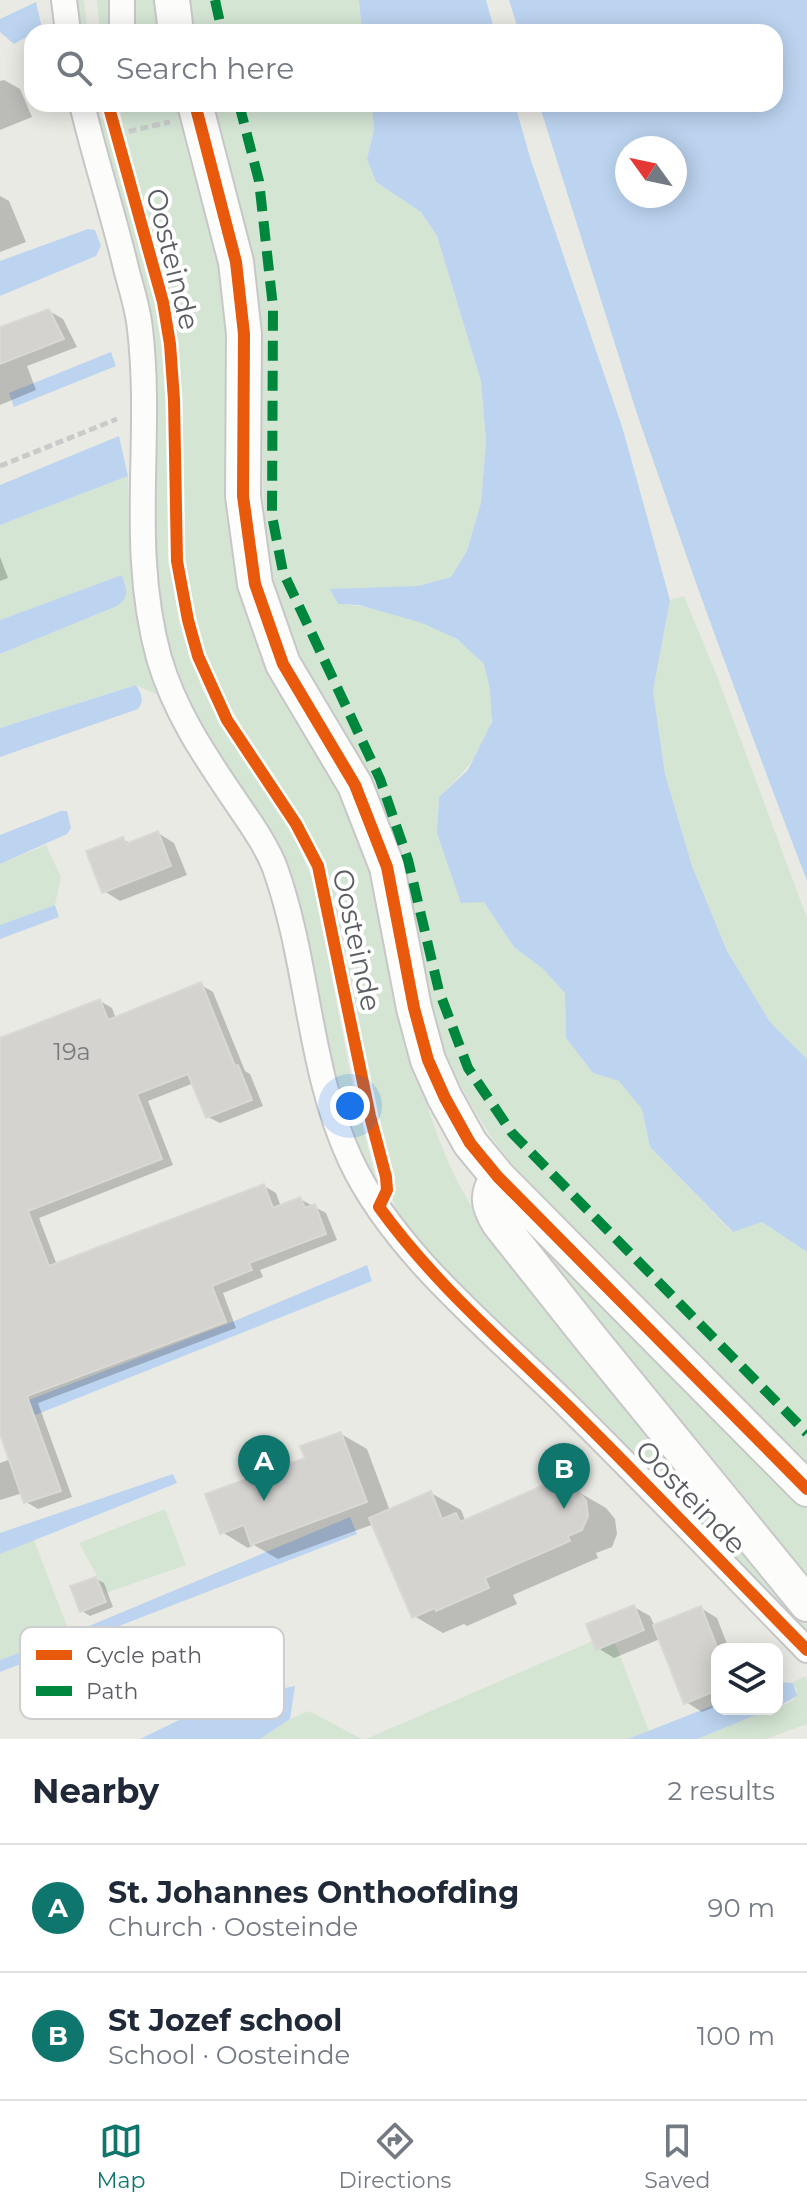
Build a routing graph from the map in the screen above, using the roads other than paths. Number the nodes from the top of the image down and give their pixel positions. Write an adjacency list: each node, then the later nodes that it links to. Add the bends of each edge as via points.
1 (64, 0): 4 (street)
2 (122, 0): 5 (street)
3 (172, 0): 6 (street)
4 (67, 24)
5 (122, 24)
6 (175, 24)
7 (85, 112): 12 (street, Oosteinde, via 140,325 141,531 159,659 202,752 274,864 321,1071 352,1165 408,1247 438,1280)
8 (185, 112): 9 (street, via 236,262 244,334 243,496 255,584 283,664 355,785 387,867 428,1060 470,1143)
9 (498, 1177): 10 (street); 11 (street, Oosteinde, via 488,1200 499,1223)
10 (807, 1489)
11 (807, 1604)
12 (807, 1650)

